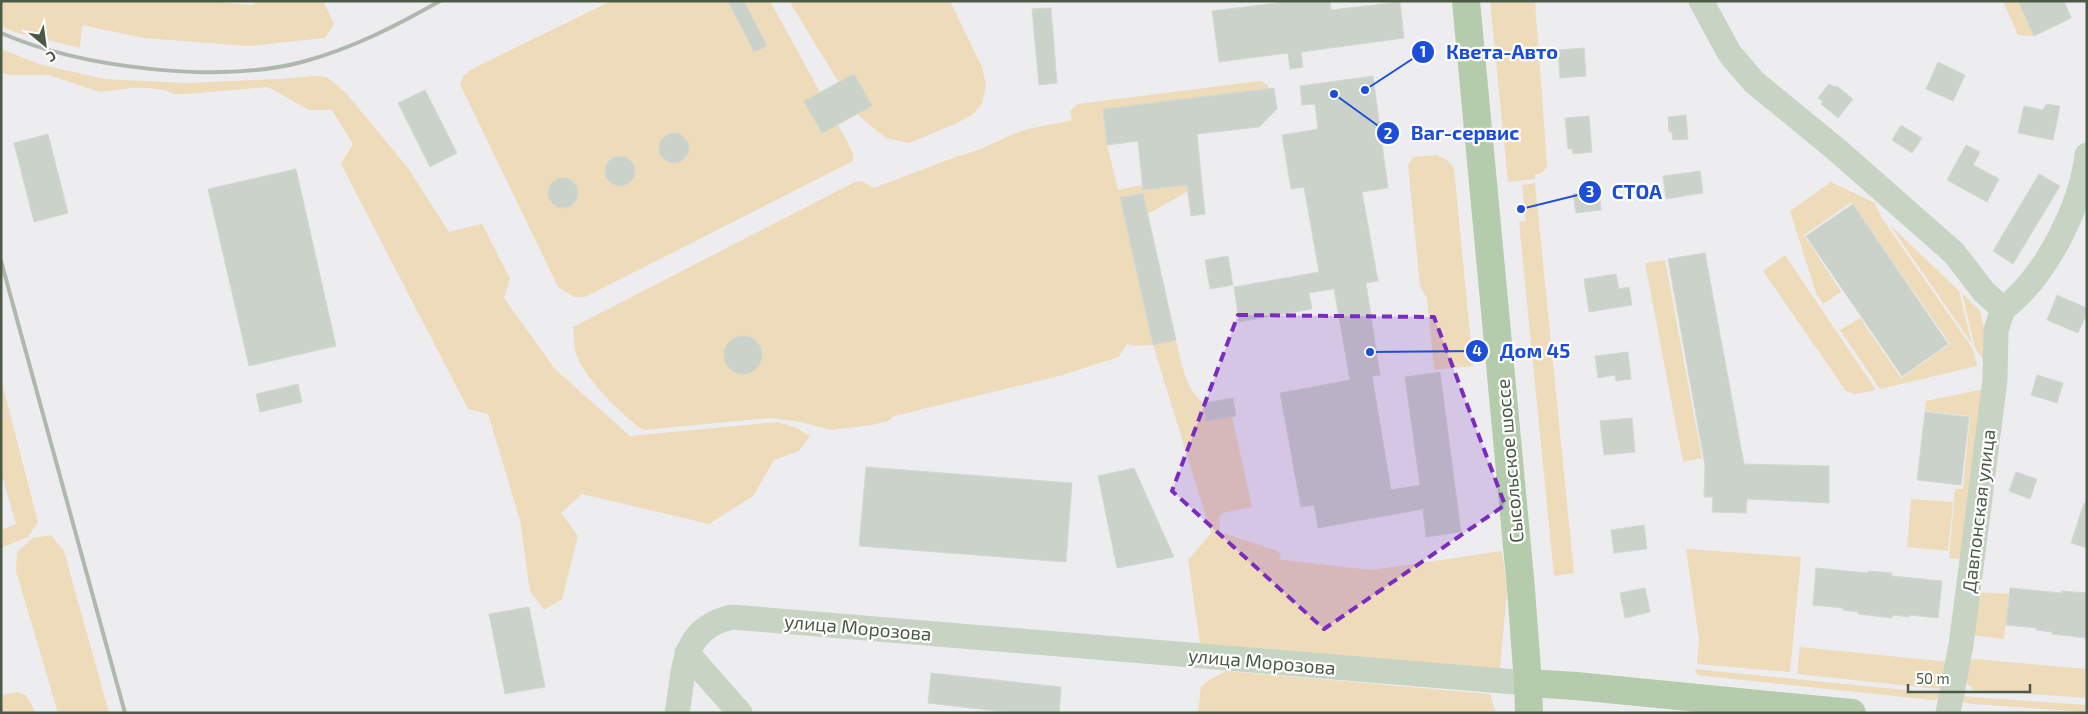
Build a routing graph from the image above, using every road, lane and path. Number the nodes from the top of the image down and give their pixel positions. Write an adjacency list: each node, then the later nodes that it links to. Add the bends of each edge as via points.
1 (1466, 1): 6 (main road, Сысольское шоссе)
2 (1701, 1): 4 (street, via 1730,54 1754,82 1954,252 1984,292)
3 (2087, 155): 4 (street, via 2077,199 2057,240 2032,281 2017,299)
4 (2002, 309): 11 (street, Давпонская улица, via 1996,330 1995,380 1972,568)
5 (687, 653): 6 (street, улица Морозова, via 703,628 716,620 732,617); 7 (street); 8 (street)
6 (1528, 683): 9 (main road, Сысольское шоссе); 10 (main road, улица Морозова)
7 (677, 713)
8 (740, 713)
9 (1529, 713)
10 (1852, 713)
11 (1948, 713)

